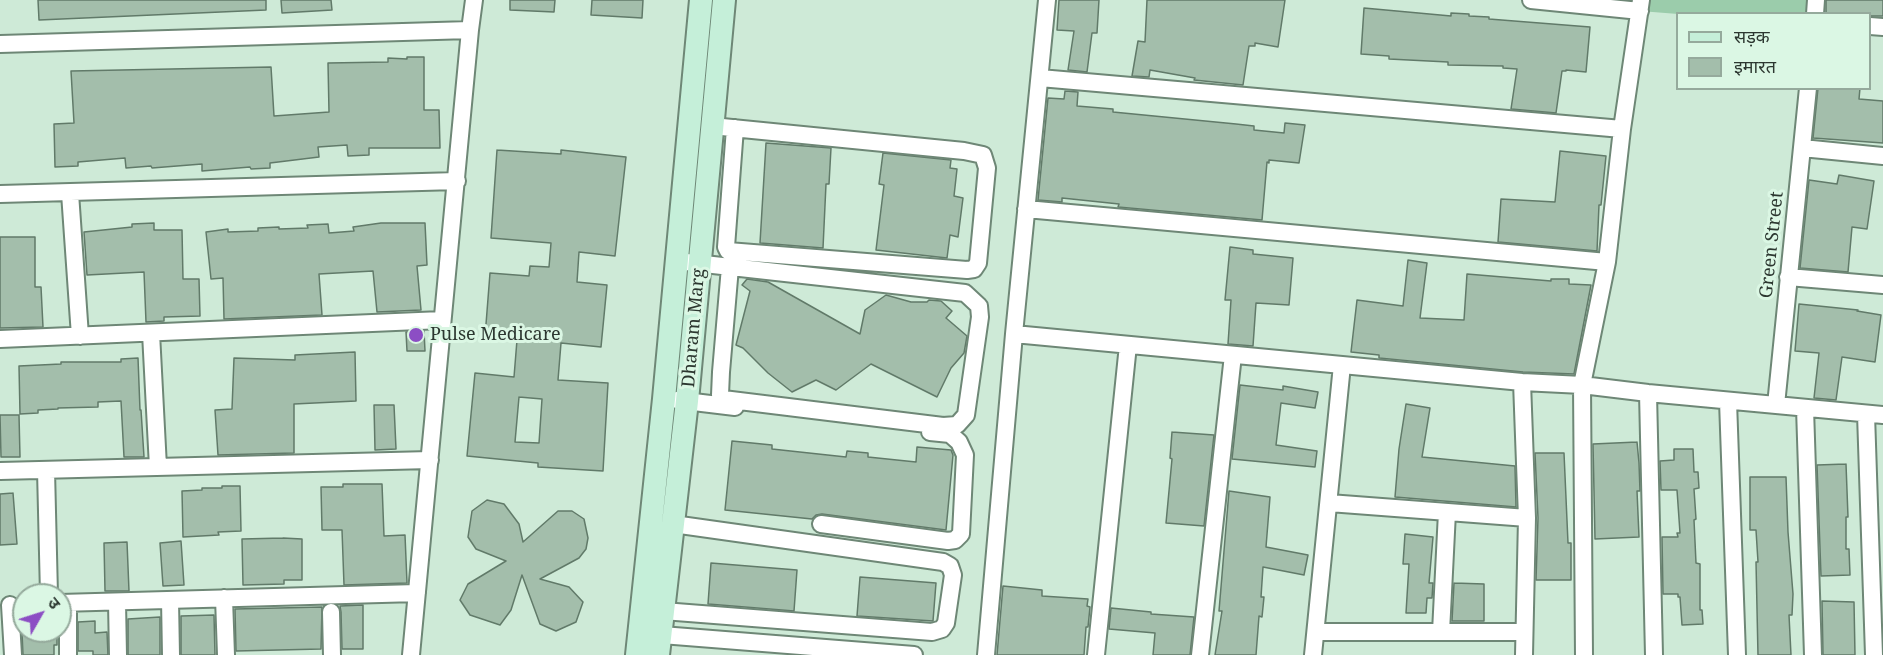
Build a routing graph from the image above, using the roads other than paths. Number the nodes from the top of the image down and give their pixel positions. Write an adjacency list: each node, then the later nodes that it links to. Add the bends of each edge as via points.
1 (474, 0): 7 (street)
2 (701, 0): 16 (street, Dharam Marg)
3 (724, 0): 11 (street, Dharam Marg)
4 (1047, 0): 9 (street)
5 (1531, 0): 6 (street)
6 (1640, 6): 13 (street)
7 (470, 30): 8 (street); 17 (street)
8 (0, 44)
9 (1040, 78): 13 (street); 20 (street)
10 (1808, 90): 14 (street, Green Street)
11 (712, 126): 12 (street); 16 (street, Dharam Marg)
12 (735, 128): 12 (street, via 983,155 987,168 978,263 967,270 728,251)
13 (1622, 129): 22 (street)
14 (1802, 148): 15 (street); 25 (street, Green Street)
15 (1883, 156)
16 (698, 159): 21 (street, Dharam Marg); 23 (street, Dharam Marg)
17 (457, 181): 18 (street); 27 (street)
18 (70, 192): 19 (street); 30 (street)
19 (0, 194)
20 (1026, 209): 22 (street); 29 (street)
21 (676, 261): 23 (street); 38 (street, Dharam Marg)
22 (1607, 262): 36 (street)
23 (700, 263): 24 (street); 39 (street, Dharam Marg)
24 (730, 267): 24 (street, via 965,293 979,306 980,317 966,415 957,424 943,426 723,399 721,372)
25 (1788, 278): 26 (street); 41 (street, Green Street)
26 (1883, 285)
27 (442, 320): 28 (street); 44 (street)
28 (151, 333): 30 (street); 45 (street)
29 (1014, 334): 32 (street); 74 (street)
30 (80, 336): 31 (street)
31 (0, 339)
32 (1128, 345): 33 (street); 75 (street)
33 (1233, 355): 34 (street); 76 (street)
34 (1342, 365): 35 (street); 48 (street)
35 (1522, 382): 36 (street); 50 (street)
36 (1582, 385): 37 (street); 79 (street)
37 (1648, 393): 40 (street); 80 (street)
38 (664, 399): 39 (street); 66 (street, Dharam Marg)
39 (687, 401): 51 (street, Dharam Marg); 52 (street, via 950,434 959,442 965,455 961,534 955,540)
40 (1728, 401): 41 (street); 81 (street)
41 (1776, 405): 42 (street)
42 (1805, 408): 43 (street); 82 (street)
43 (1875, 414): 53 (street)
44 (430, 460): 45 (street); 55 (street)
45 (158, 467): 46 (street)
46 (46, 470): 47 (street); 54 (street)
47 (0, 471)
48 (1329, 503): 49 (street); 63 (street)
49 (1447, 512): 50 (street); 64 (street)
50 (1527, 518): 65 (street)
51 (673, 524): 61 (street, Dharam Marg); 61 (street, via 943,562 950,566 953,575 946,623 932,632)
52 (821, 524)
53 (1876, 531): 83 (street)
54 (49, 583)
55 (417, 593): 56 (street); 72 (street)
56 (224, 598): 57 (street); 70 (street)
57 (170, 600): 58 (street); 69 (street)
58 (117, 602): 59 (street); 68 (street)
59 (72, 603)
60 (11, 605): 67 (street)
61 (663, 611): 66 (street, Dharam Marg)
62 (331, 612): 71 (street)
63 (1316, 632): 64 (street); 77 (street)
64 (1441, 632): 65 (street)
65 (1523, 632): 78 (street)
66 (648, 645): 73 (street)
67 (13, 655)
68 (118, 655)
69 (171, 655)
70 (226, 655)
71 (332, 655)
72 (411, 655)
73 (914, 655)
74 (986, 655)
75 (1096, 655)
76 (1200, 655)
77 (1313, 655)
78 (1524, 655)
79 (1584, 655)
80 (1654, 655)
81 (1737, 655)
82 (1813, 655)
83 (1874, 655)

